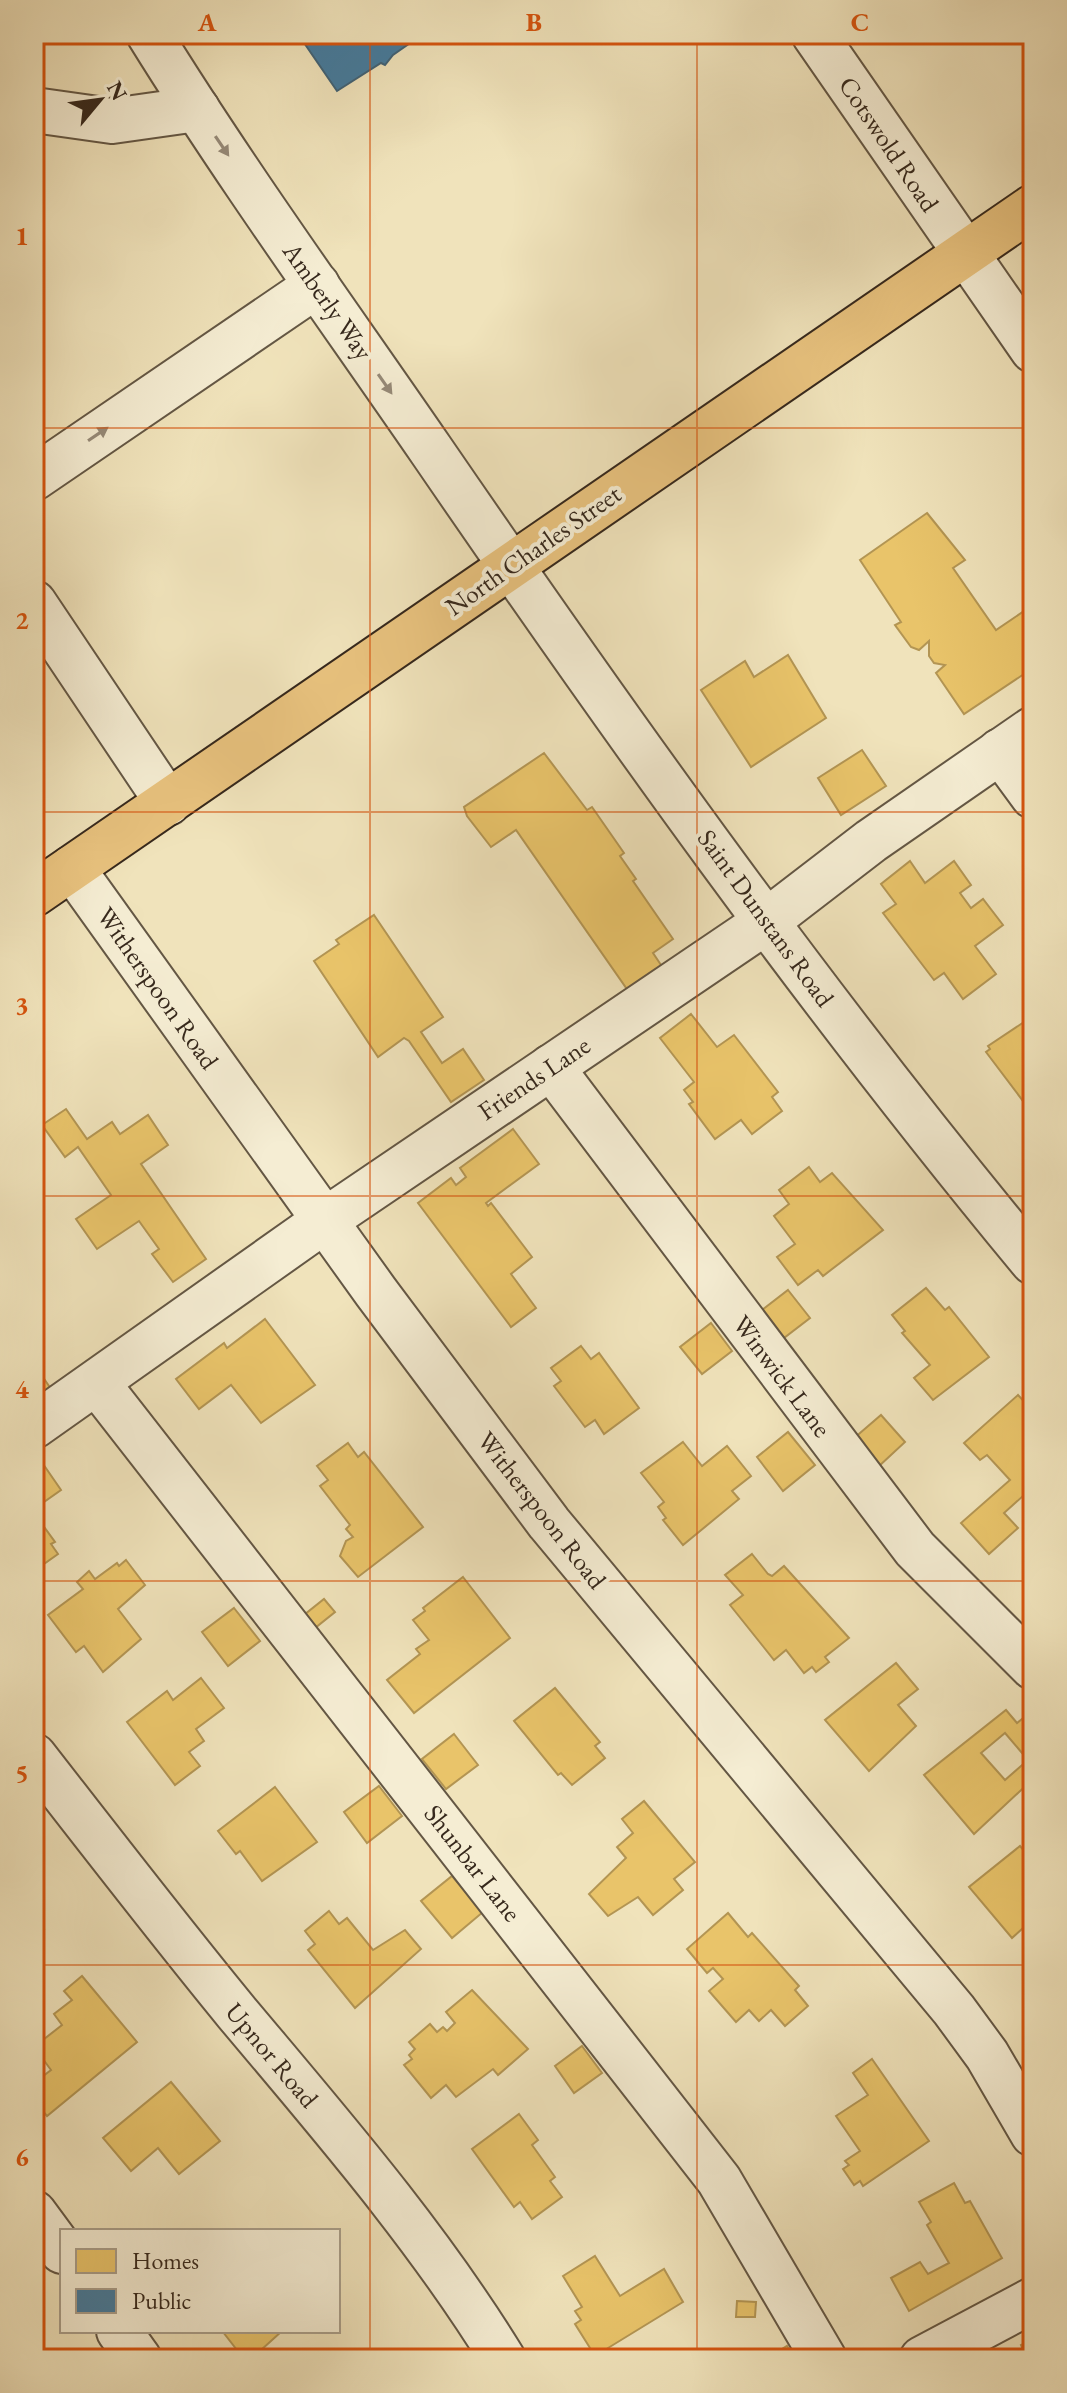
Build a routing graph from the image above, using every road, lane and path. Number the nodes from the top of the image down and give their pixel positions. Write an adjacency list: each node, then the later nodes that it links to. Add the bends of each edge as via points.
1 (149, 34): 3 (street, Amberly Way)
2 (814, 34): 6 (street, Cotswold Road)
3 (197, 109): 4 (street, via 112,121); 7 (street, Amberly Way, one-way to 7)
4 (34, 110)
5 (1033, 207): 6 (main road, North Charles Street)
6 (964, 254): 8 (street, Cotswold Road); 10 (main road, North Charles Street)
7 (317, 285): 9 (street, one-way to 7); 10 (street, Amberly Way, one-way to 10)
8 (1033, 350)
9 (34, 478)
10 (510, 566): 14 (main road, North Charles Street); 17 (street, Saint Dunstans Road)
11 (34, 603): 14 (street)
12 (1017, 740): 13 (street); 17 (street, Friends Lane)
13 (1033, 796)
14 (168, 803): 15 (main road, North Charles Street)
15 (72, 868): 16 (main road, North Charles Street); 19 (street, Witherspoon Road)
16 (34, 894)
17 (767, 921): 18 (street, Friends Lane); 20 (street, Saint Dunstans Road, via 945,1157)
18 (551, 1067): 19 (street, Friends Lane); 23 (street, Winwick Lane, via 915,1549)
19 (324, 1221): 21 (street, Friends Lane); 25 (street, Witherspoon Road, via 549,1523 954,2010)
20 (1033, 1262)
21 (97, 1383): 22 (street, Friends Lane); 32 (street, Shunbar Lane, via 719,2180)
22 (34, 1426)
23 (1033, 1667)
24 (34, 1756): 31 (street, Upnor Road, via 390,2197)
25 (1033, 2134)
26 (34, 2213): 27 (street)
27 (60, 2248)
28 (1033, 2300): 33 (street)
29 (120, 2333): 30 (street)
30 (139, 2359)
31 (503, 2359)
32 (824, 2359)
33 (922, 2359)

